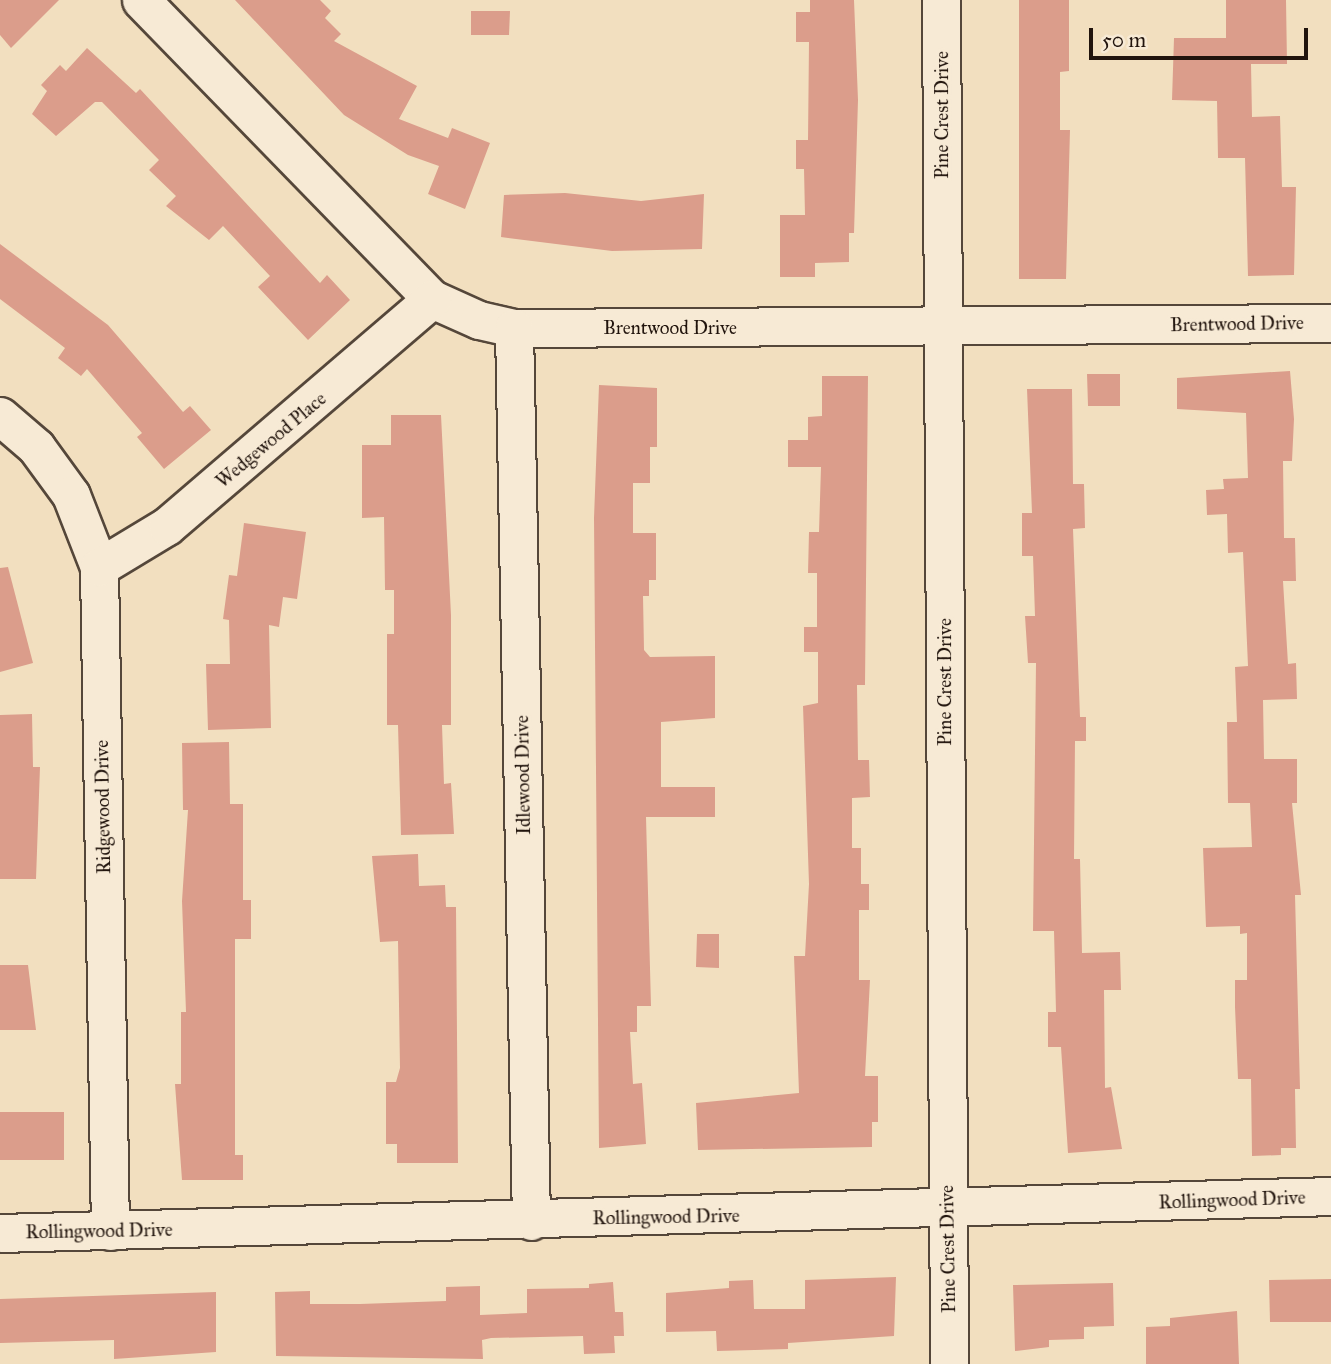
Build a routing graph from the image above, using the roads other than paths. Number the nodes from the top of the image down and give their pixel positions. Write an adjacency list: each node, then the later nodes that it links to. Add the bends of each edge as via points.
1 (141, 0): 3 (street, Brentwood Drive)
2 (941, 0): 5 (street, Pine Crest Drive)
3 (432, 299): 6 (street, Brentwood Drive); 8 (street, Wedgewood Place, via 167,526)
4 (1331, 323): 5 (street, Brentwood Drive)
5 (943, 327): 6 (street, Brentwood Drive); 10 (street, Pine Crest Drive)
6 (514, 328): 11 (street, Idlewood Drive)
7 (0, 416): 8 (street, Ridgewood Drive, via 36,447 71,495)
8 (99, 567): 12 (street, Ridgewood Drive)
9 (1331, 1196): 10 (street, Rollingwood Drive)
10 (948, 1210): 11 (street, Rollingwood Drive); 14 (street, Pine Crest Drive)
11 (531, 1221): 12 (street, Rollingwood Drive)
12 (110, 1231): 13 (street, Rollingwood Drive)
13 (0, 1233)
14 (950, 1364)

